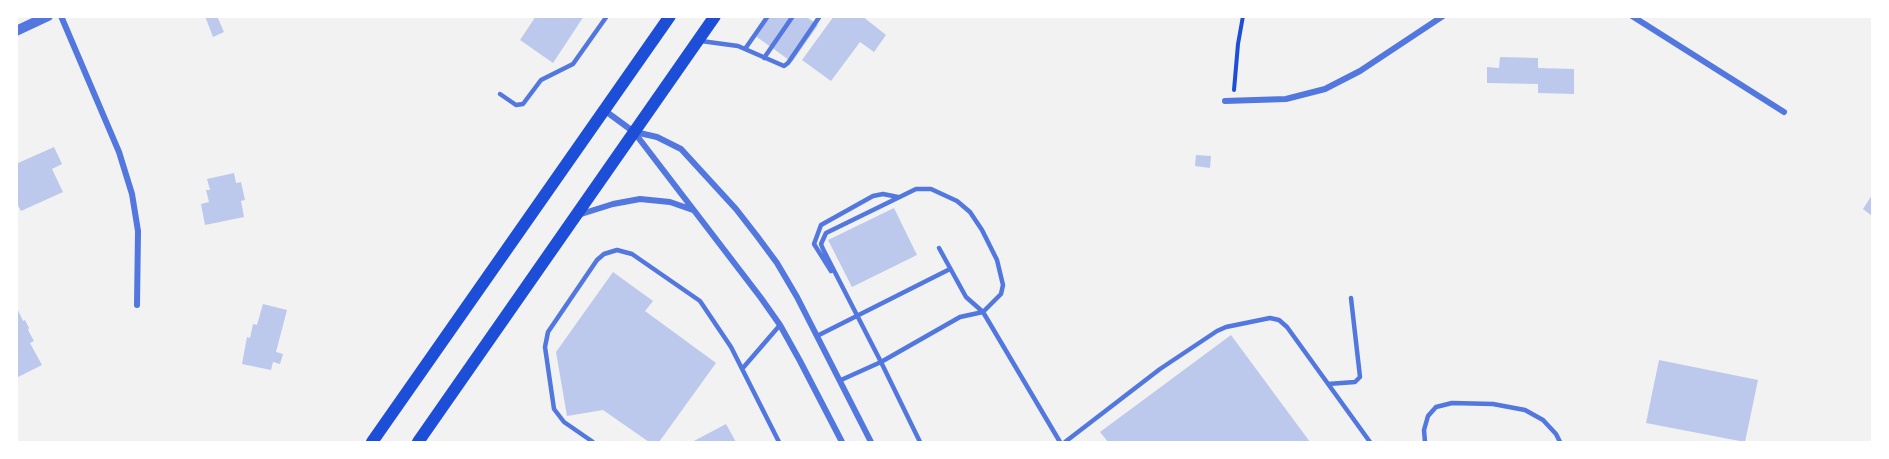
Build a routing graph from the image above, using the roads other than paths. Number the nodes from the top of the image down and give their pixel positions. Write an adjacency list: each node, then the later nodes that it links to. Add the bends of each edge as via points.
1 (48, 16): 11 (street)
2 (61, 16): 27 (street, via 119,152 132,194 138,231)
3 (607, 16): 15 (lane, via 573,64 541,80 523,104 516,105)
4 (670, 16): 17 (main road)
5 (715, 16): 12 (main road)
6 (768, 16): 13 (lane)
7 (793, 16): 14 (lane)
8 (820, 16): 14 (lane, via 786,65)
9 (1443, 16): 16 (street, via 1360,71 1325,89 1286,99)
10 (1632, 16): 18 (street)
11 (16, 31)
12 (699, 40): 13 (lane); 19 (main road)
13 (745, 49): 14 (lane)
14 (764, 58)
15 (500, 94)
16 (1225, 100)
17 (604, 110): 19 (street); 37 (main road)
18 (1784, 112)
19 (634, 132): 21 (street); 22 (main road); 31 (street, via 657,137 681,149 713,183 777,263)
20 (898, 197): 25 (lane, via 826,233 822,239); 25 (lane, via 873,196 821,225 814,244); 28 (lane, via 916,189 931,189 970,212 998,260 1003,285 1001,294)
21 (694, 210): 22 (street, via 670,202 640,199); 30 (street)
22 (578, 215): 38 (main road)
23 (939, 248): 24 (lane)
24 (950, 269): 28 (lane, via 966,297); 29 (lane)
25 (842, 286): 29 (lane)
26 (1351, 298): 35 (lane, via 1360,377 1355,382)
27 (137, 305)
28 (983, 312): 32 (lane, via 960,317); 45 (lane)
29 (858, 317): 31 (lane); 32 (lane)
30 (780, 325): 33 (lane); 42 (street)
31 (817, 336): 34 (street)
32 (881, 362): 34 (lane); 44 (lane)
33 (742, 369): 36 (lane, via 700,301 632,254 617,250 603,254 548,332 545,354 554,409); 41 (lane)
34 (841, 380): 43 (street)
35 (1328, 384): 46 (lane, via 1279,320 1270,318 1226,327 1161,369); 47 (lane)
36 (580, 433): 39 (lane); 40 (lane)
37 (372, 442)
38 (418, 442)
39 (580, 442)
40 (593, 442)
41 (779, 442)
42 (842, 442)
43 (871, 442)
44 (920, 442)
45 (1060, 442)
46 (1065, 442)
47 (1370, 442)
48 (1425, 442): 49 (lane, via 1428,416 1436,407 1452,403 1525,410 1543,420)
49 (1560, 442)

